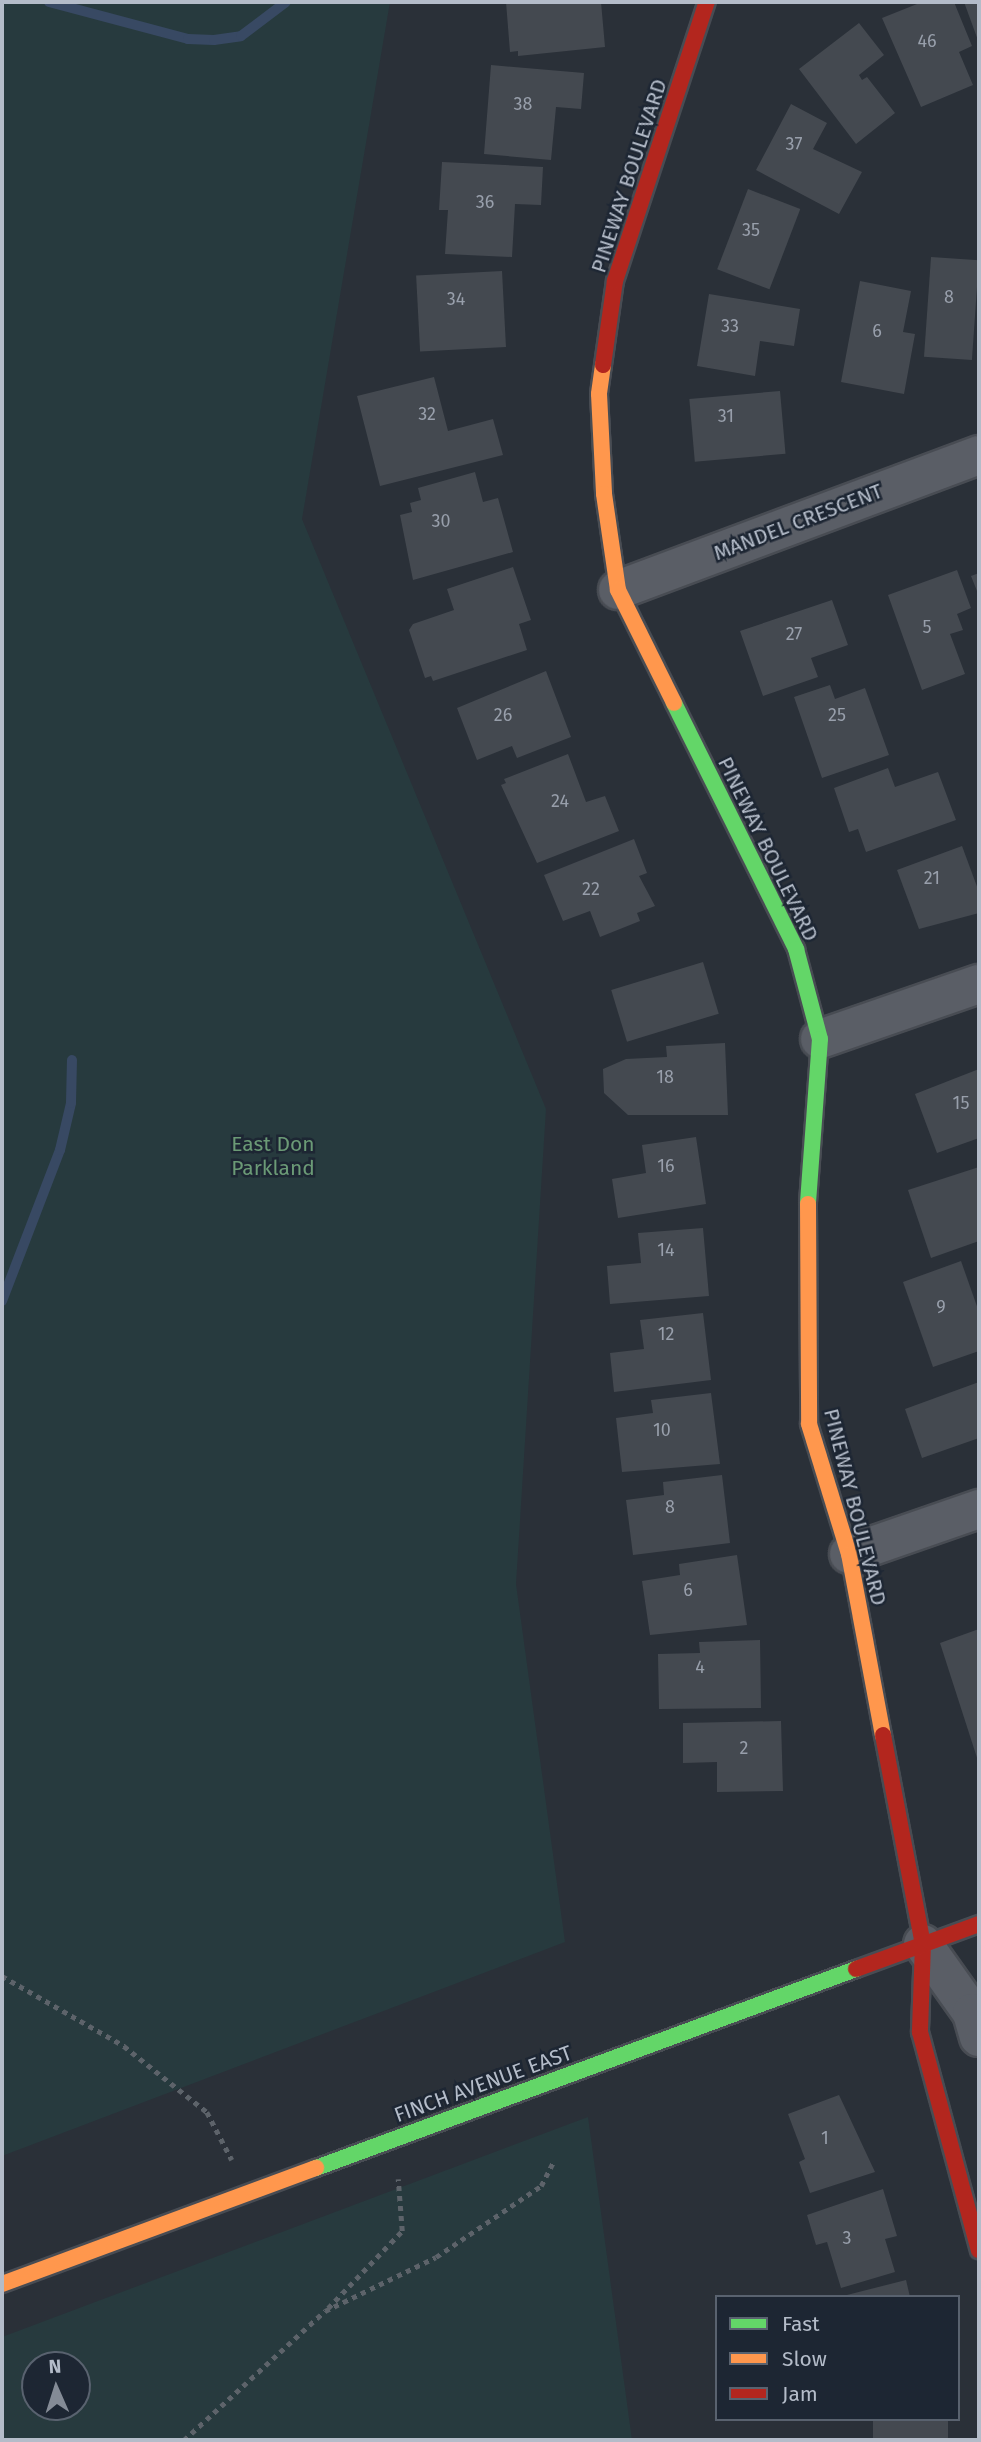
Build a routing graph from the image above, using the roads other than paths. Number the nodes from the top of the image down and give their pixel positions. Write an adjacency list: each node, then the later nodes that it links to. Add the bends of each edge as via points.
1 (707, 2): 3 (street, PINEWAY BOULEVARD, via 615,281 599,394 604,494)
2 (979, 455): 3 (street, MANDEL CRESCENT)
3 (618, 590): 5 (street, PINEWAY BOULEVARD, via 796,949)
4 (979, 984): 5 (street)
5 (820, 1039): 7 (street, PINEWAY BOULEVARD, via 805,1251 809,1424)
6 (979, 1509): 7 (street)
7 (849, 1554): 9 (street, PINEWAY BOULEVARD)
8 (979, 1924): 9 (street, FINCH AVENUE EAST)
9 (923, 1944): 10 (street, via 972,2013); 11 (street, PINEWAY BOULEVARD, via 920,2032); 12 (street, FINCH AVENUE EAST)
10 (979, 2038)
11 (979, 2250)
12 (2, 2284)

